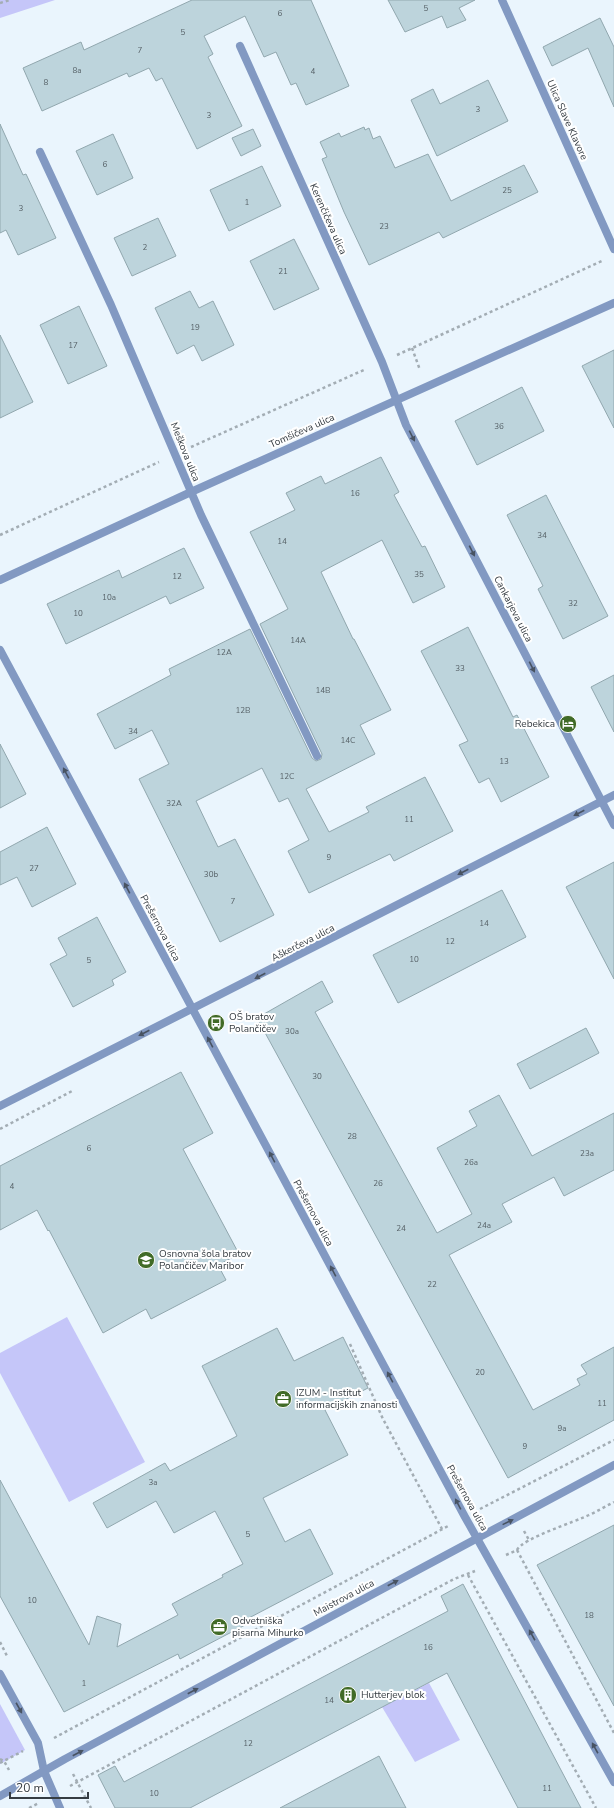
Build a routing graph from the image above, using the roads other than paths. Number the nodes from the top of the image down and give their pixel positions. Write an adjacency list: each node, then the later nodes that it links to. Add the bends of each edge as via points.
1 (502, 0): 4 (street, Ulica Slave Klavore)
2 (240, 46): 6 (street, Kerenčičeva ulica, via 382,362)
3 (40, 152): 7 (street, Meškova ulica, via 114,312)
4 (614, 249)
5 (614, 303): 6 (street, Tomšičeva ulica)
6 (396, 401): 7 (street, Tomšičeva ulica); 12 (street, Cankarjeva ulica, one-way to 12, via 406,425)
7 (191, 492): 8 (street, Tomšičeva ulica); 10 (street, Meškova ulica)
8 (0, 580)
9 (0, 650): 14 (street, Prešernova ulica, one-way to 9)
10 (317, 756)
11 (614, 796): 12 (street, Aškerčeva ulica)
12 (603, 802): 13 (street, Cankarjeva ulica); 14 (street, Aškerčeva ulica, one-way to 14)
13 (614, 825)
14 (192, 1008): 15 (street, Aškerčeva ulica, one-way to 15); 17 (street, Prešernova ulica, one-way to 14)
15 (0, 1106)
16 (614, 1465): 17 (street, Maistrova ulica, one-way to 16)
17 (477, 1538): 19 (street, Maistrova ulica, one-way to 17); 20 (street, Prešernova ulica, one-way to 17)
18 (0, 1674): 19 (street, one-way to 19, via 38,1743)
19 (44, 1771): 21 (street, Maistrova ulica); 22 (street)
20 (614, 1782)
21 (0, 1796)
22 (60, 1808)

